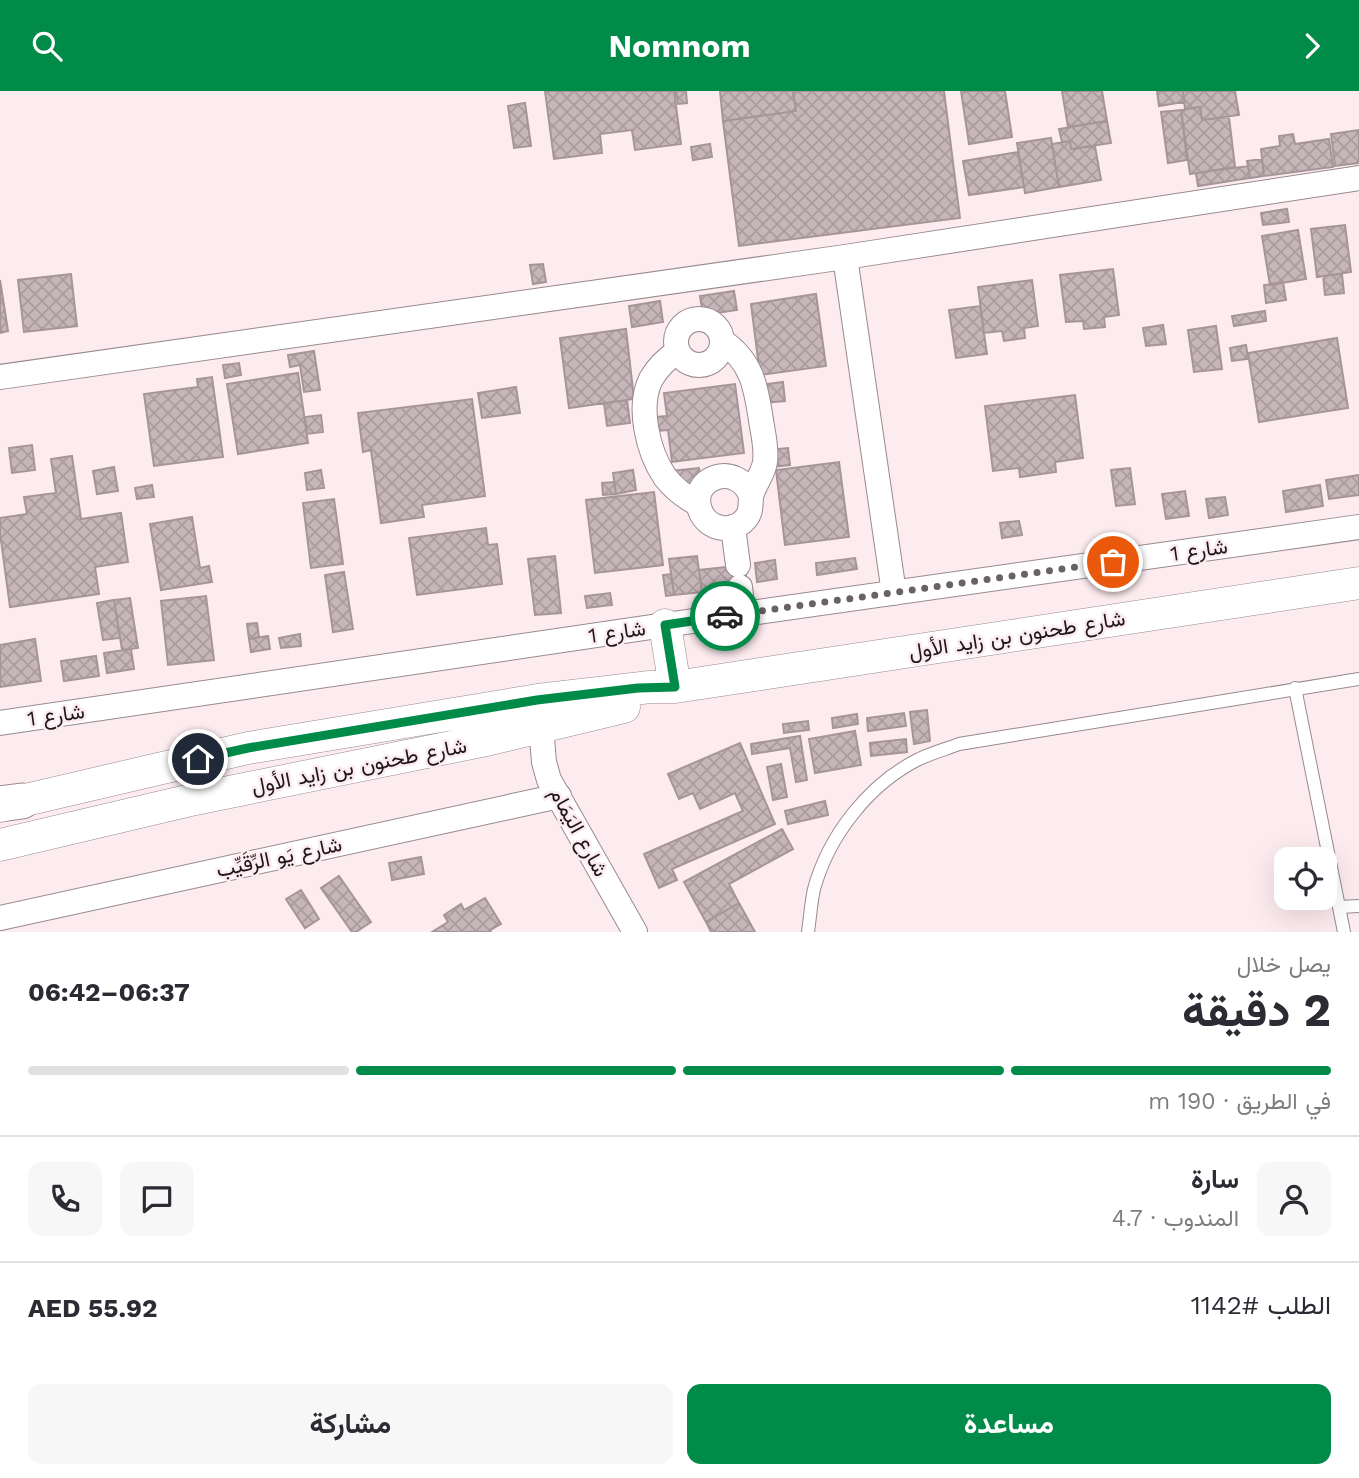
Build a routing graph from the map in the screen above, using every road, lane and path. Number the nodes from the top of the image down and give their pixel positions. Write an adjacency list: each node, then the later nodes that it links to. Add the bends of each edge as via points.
1 (1359, 178): 2 (street)
2 (845, 257): 5 (street); 11 (street)
3 (722, 341): 4 (street, via 718,357 704,365 688,363); 4 (street, via 710,321 694,319 676,335); 6 (street, via 747,365 756,387 765,453 762,475)
4 (677, 352): 7 (street, via 650,381 646,421 666,478)
5 (0, 377)
6 (751, 496): 7 (street, via 743,482 721,476 706,483); 8 (street, via 746,519)
7 (698, 504): 8 (street, via 710,524)
8 (733, 527): 12 (street)
9 (1359, 527): 11 (street, شارع 1)
10 (1359, 583): 15 (street, شارع طحنون بن زايد الأول)
11 (894, 593): 12 (street, شارع 1)
12 (743, 614): 13 (street, شارع 1)
13 (665, 625): 15 (street); 17 (street, شارع 1)
14 (1359, 679): 16 (lane)
15 (675, 687): 18 (street, شارع طحنون بن زايد الأول, via 645,702); 20 (street, شارع طحنون بن زايد الأول, via 537,700 248,748)
16 (1295, 688): 23 (lane); 26 (lane, via 960,744 919,759 883,783 852,813 829,850 814,890)
17 (0, 723)
18 (541, 727): 19 (street, شارع اليَمَام, via 544,762); 21 (street, شارع طحنون بن زايد الأول)
19 (559, 796): 24 (street, شارع يَو الرِّقَيِّب); 25 (street, شارع اليَمَام)
20 (7, 804)
21 (0, 845)
22 (1359, 905): 23 (lane)
23 (1339, 907): 27 (lane)
24 (0, 918)
25 (635, 932)
26 (808, 932)
27 (1344, 932)

